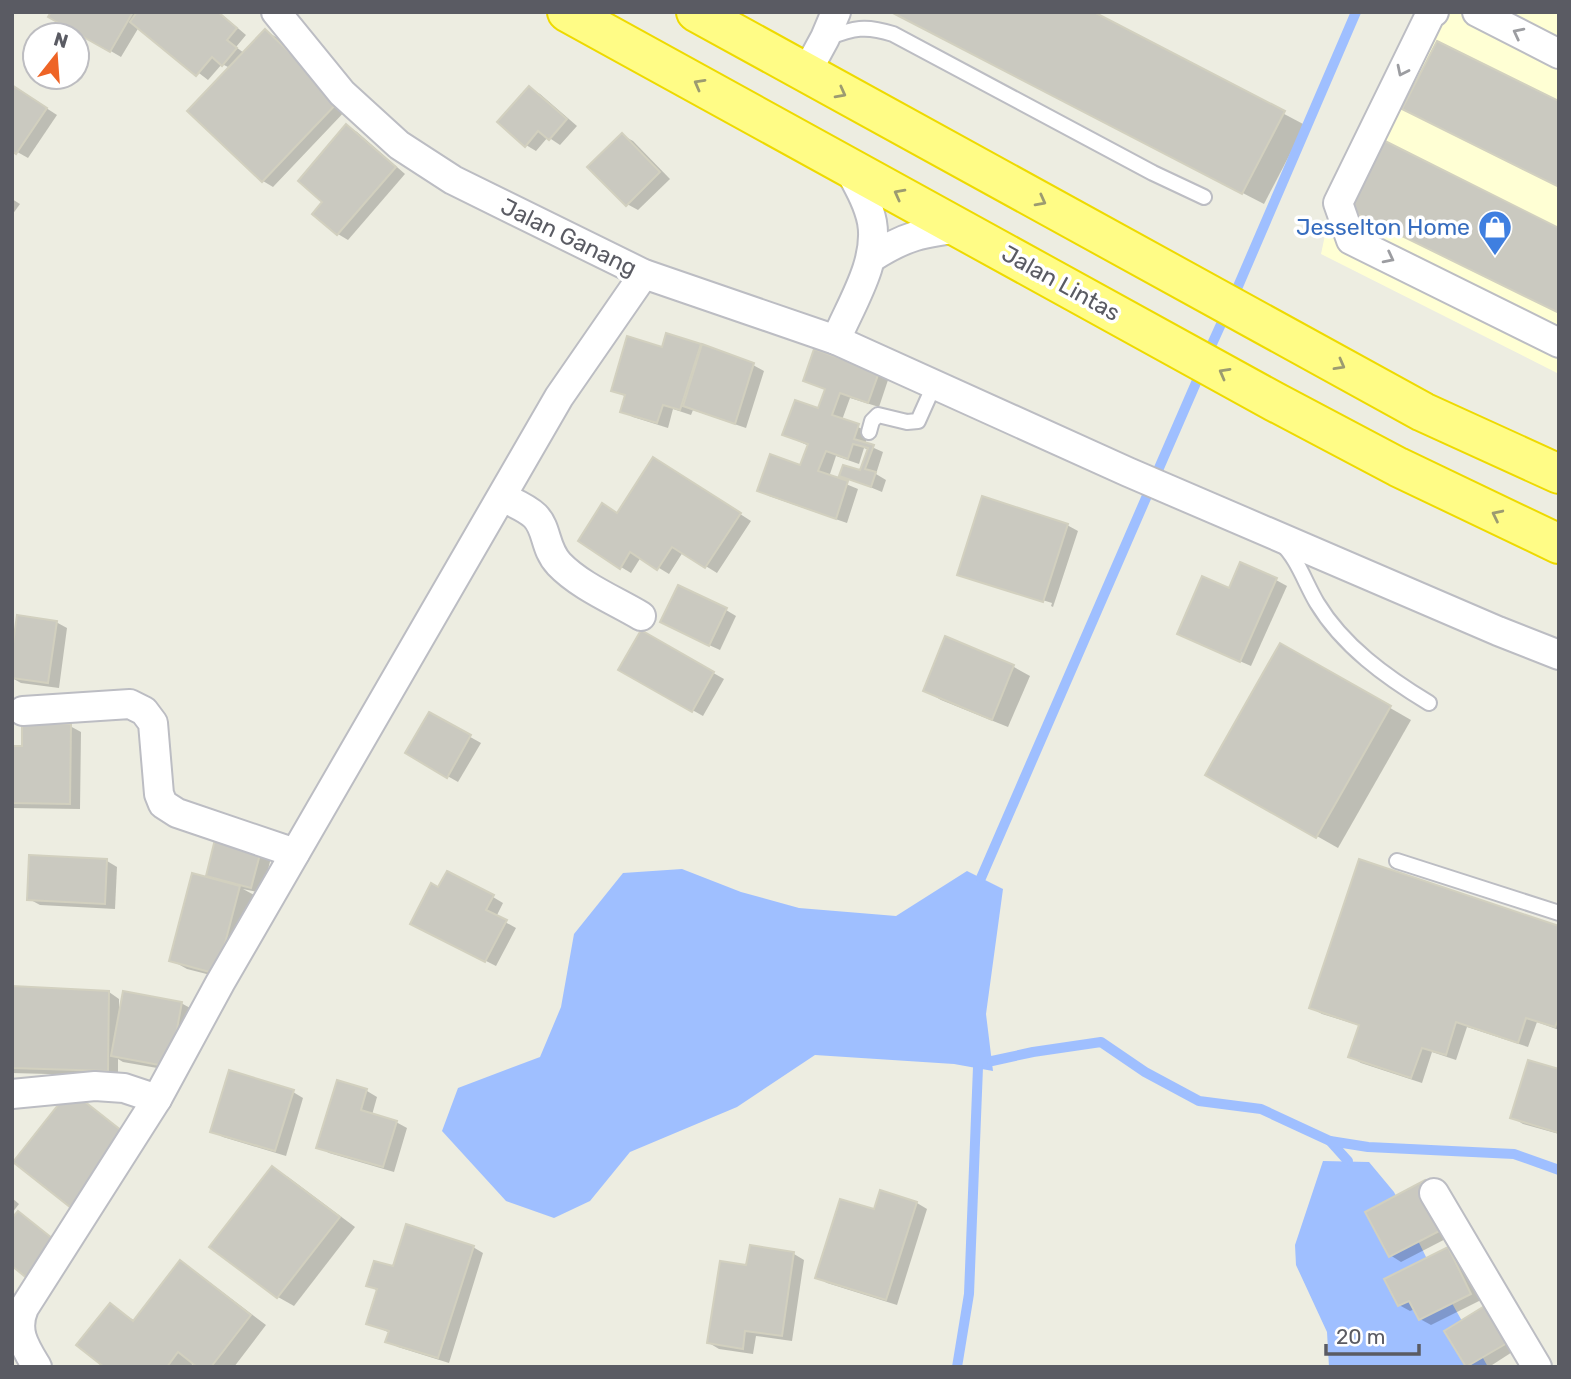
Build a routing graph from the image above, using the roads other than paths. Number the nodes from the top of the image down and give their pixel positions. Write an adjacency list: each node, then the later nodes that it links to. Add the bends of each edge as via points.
1 (276, 12): 14 (street, Jalan Ganang, via 342,93 399,145 453,180)
2 (567, 12): 10 (highway, Jalan Lintas, one-way to 2)
3 (696, 12): 9 (highway)
4 (836, 12): 7 (street)
5 (1434, 12): 16 (street, one-way to 16, via 1338,203 1351,240)
6 (1477, 12): 8 (street, one-way to 6)
7 (825, 38): 9 (street); 11 (lane, via 855,28 893,34)
8 (1559, 54)
9 (806, 73): 19 (highway, one-way to 19, via 1423,412)
10 (848, 167): 12 (highway, Jalan Lintas, one-way to 10); 13 (street, via 872,223)
11 (1204, 197)
12 (963, 228): 13 (street, via 921,233); 22 (highway, Jalan Lintas, one-way to 12, via 1275,402)
13 (871, 258): 15 (street)
14 (644, 274): 15 (street, Jalan Ganang); 20 (street, via 559,397)
15 (836, 340): 17 (street, Jalan Ganang)
16 (1559, 343)
17 (935, 383): 18 (lane, via 918,421 878,415); 21 (street, Jalan Ganang)
18 (869, 432)
19 (1559, 474)
20 (502, 496): 23 (street, via 535,515 547,547 571,575); 27 (street)
21 (1269, 533): 24 (street, Jalan Ganang); 25 (lane, via 1288,550 1337,630 1364,657)
22 (1559, 544)
23 (641, 616)
24 (1559, 655)
25 (1429, 703)
26 (23, 711): 27 (street, via 130,704 144,711 153,723 163,804 177,813)
27 (295, 853): 31 (street)
28 (1397, 861): 29 (lane)
29 (1559, 913)
30 (12, 1094): 31 (street, via 95,1086 124,1088)
31 (158, 1099): 33 (street, via 21,1316 20,1335)
32 (1434, 1193): 34 (street)
33 (37, 1367)
34 (1537, 1367)

